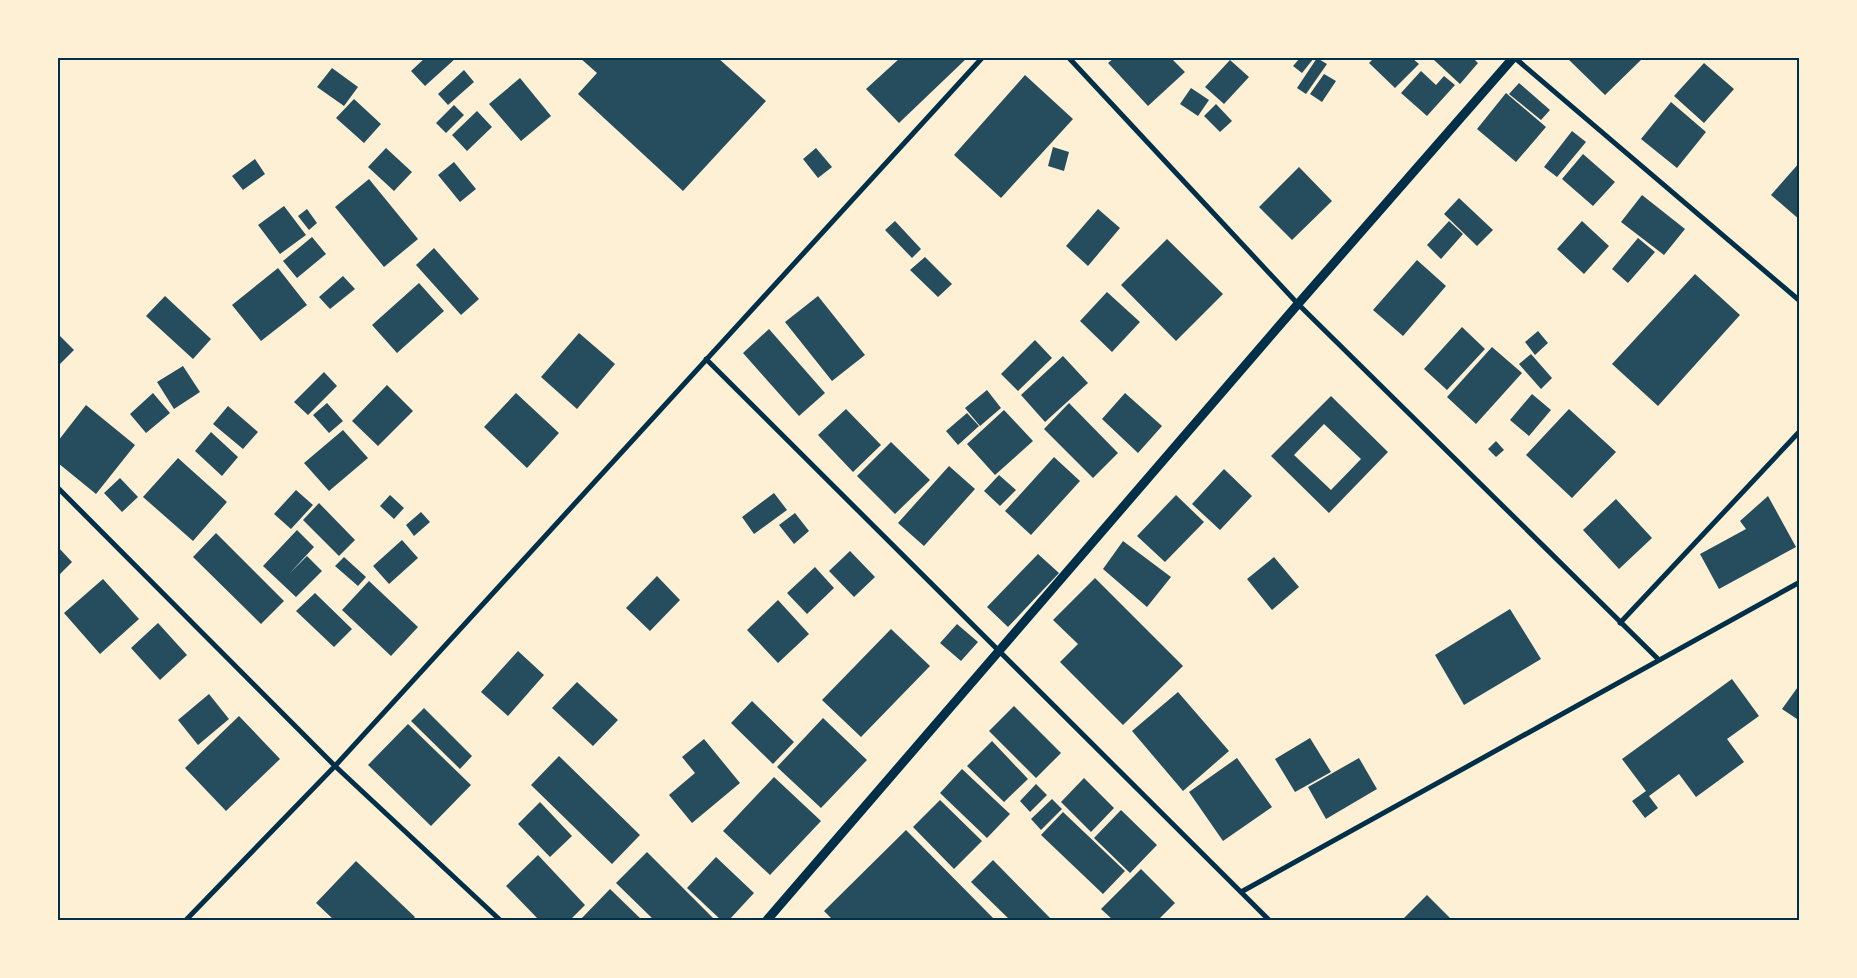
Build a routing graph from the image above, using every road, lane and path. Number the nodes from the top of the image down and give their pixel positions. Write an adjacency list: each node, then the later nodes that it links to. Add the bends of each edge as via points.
1 (982, 58): 6 (street)
2 (1069, 58): 5 (street)
3 (1514, 58): 4 (street); 5 (street)
4 (1800, 302)
5 (1298, 304): 10 (street); 11 (street)
6 (706, 359): 11 (street); 13 (street)
7 (1800, 431): 10 (street)
8 (58, 488): 13 (street)
9 (1800, 582): 12 (street)
10 (1620, 623): 12 (street)
11 (1000, 652): 14 (street); 17 (street)
12 (1659, 660): 14 (street)
13 (335, 766): 15 (street); 16 (street)
14 (1241, 892): 18 (street)
15 (186, 920)
16 (500, 920)
17 (767, 920)
18 (1269, 920)

